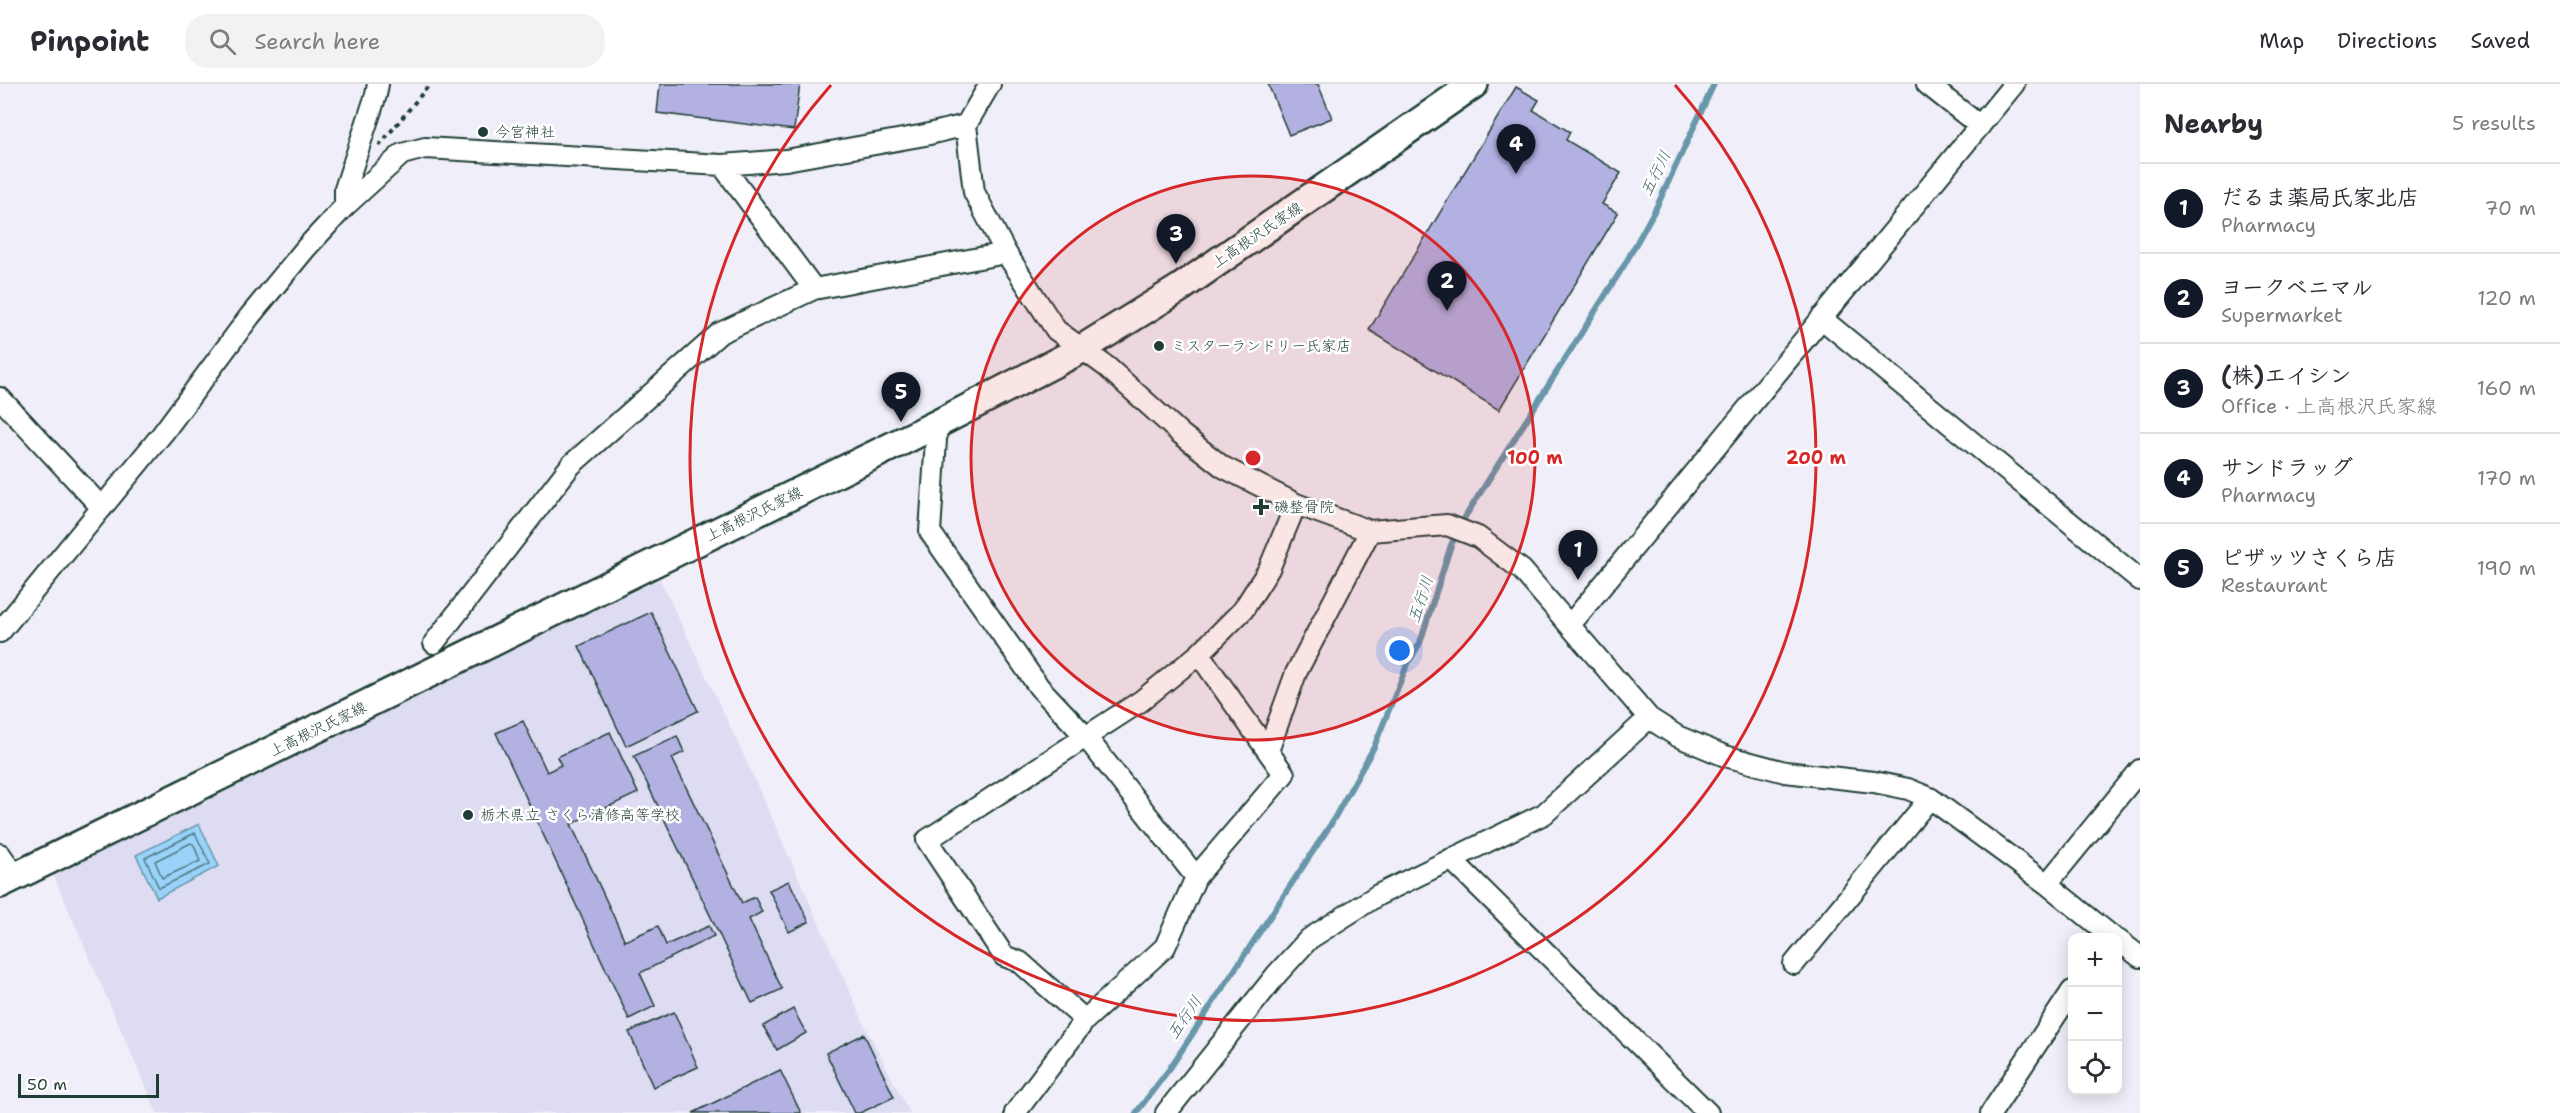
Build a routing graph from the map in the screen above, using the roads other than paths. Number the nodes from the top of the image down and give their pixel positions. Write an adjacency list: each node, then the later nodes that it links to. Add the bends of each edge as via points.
1 (378, 84): 9 (street, via 345,189)
2 (990, 84): 6 (street)
3 (1474, 84): 13 (main road, 上高根沢氏家線, via 1180,288)
4 (1926, 84): 7 (street)
5 (2014, 84): 7 (street)
6 (966, 125): 8 (street, via 786,160); 10 (street, via 974,192)
7 (1980, 126): 12 (street)
8 (722, 165): 9 (street, via 425,148 402,154); 11 (street)
9 (345, 206): 17 (street, via 250,316)
10 (1006, 253): 11 (street); 13 (street, via 1056,330)
11 (814, 290): 22 (street, via 720,333 571,465)
12 (1821, 318): 19 (street); 20 (street)
13 (1080, 350): 15 (main road, 上高根沢氏家線); 16 (street, via 1107,367 1181,435 1223,467)
14 (0, 398): 17 (street)
15 (937, 424): 25 (street, via 930,532 1039,687); 32 (main road, 上高根沢氏家線)
16 (1296, 504): 18 (street); 23 (street, via 1269,569 1243,610)
17 (102, 508): 21 (street)
18 (1370, 531): 20 (street, via 1447,525 1478,537 1522,570); 26 (street, via 1296,673)
19 (2140, 580)
20 (1570, 625): 24 (street)
21 (0, 632)
22 (434, 643)
23 (1200, 654): 25 (street, via 1141,701); 26 (street)
24 (1649, 718): 28 (street, via 1725,756 1785,772 1874,782); 30 (street, via 1544,814)
25 (1086, 736): 31 (street); 37 (street, via 927,840 1004,956 1020,962)
26 (1268, 752): 31 (street, via 1284,774)
27 (2140, 770): 33 (street)
28 (1930, 798): 33 (street); 35 (street)
29 (0, 854): 32 (street)
30 (1451, 859): 38 (street, via 1378,895 1309,939 1277,974); 40 (street)
31 (1196, 877): 37 (street, via 1165,947)
32 (8, 880)
33 (2047, 884): 34 (street)
34 (2123, 947)
35 (1794, 964)
36 (2068, 998): 41 (street)
37 (1085, 1020): 39 (street)
38 (1174, 1110)
39 (1015, 1113)
40 (1708, 1113)
41 (1991, 1113)

